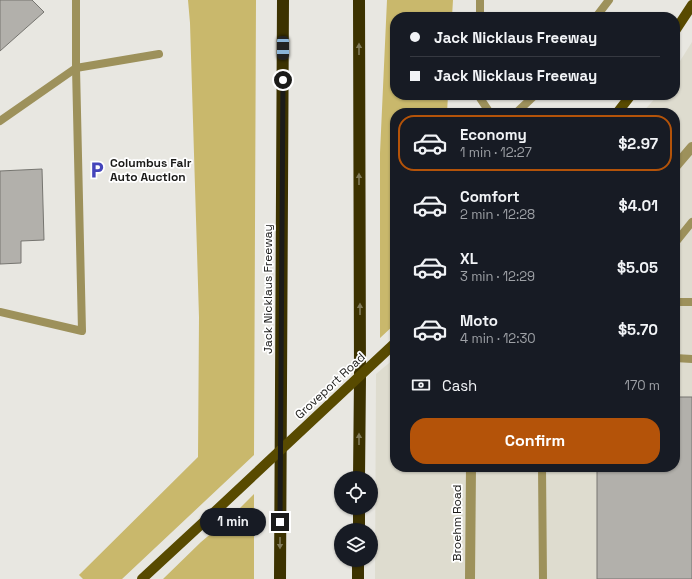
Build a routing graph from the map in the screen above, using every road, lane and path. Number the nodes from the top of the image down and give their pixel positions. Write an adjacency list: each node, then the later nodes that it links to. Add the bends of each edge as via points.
1 (76, 0): 11 (lane)
2 (284, 0): 32 (highway, Jack Nicklaus Freeway, one-way to 32)
3 (359, 0): 27 (highway, one-way to 3)
4 (480, 0): 7 (lane)
5 (609, 0): 8 (lane)
6 (692, 4): 9 (main road)
7 (480, 12)
8 (600, 12)
9 (680, 23)
10 (159, 54): 11 (lane)
11 (76, 68): 16 (lane); 23 (lane, via 82,331)
12 (530, 100): 14 (lane)
13 (627, 100): 15 (main road)
14 (521, 108)
15 (621, 108)
16 (0, 121)
17 (692, 147): 18 (street)
18 (680, 160)
19 (692, 222): 20 (lane)
20 (680, 237)
21 (680, 302): 22 (lane)
22 (692, 302)
23 (0, 312)
24 (390, 348): 31 (main road, Groveport Road, bridge)
25 (680, 358): 26 (lane)
26 (692, 359)
27 (359, 471)
28 (471, 472): 34 (street, Broehm Road)
29 (542, 472): 35 (lane)
30 (358, 567): 33 (highway)
31 (142, 579)
32 (280, 579)
33 (358, 579)
34 (470, 579)
35 (542, 579)

